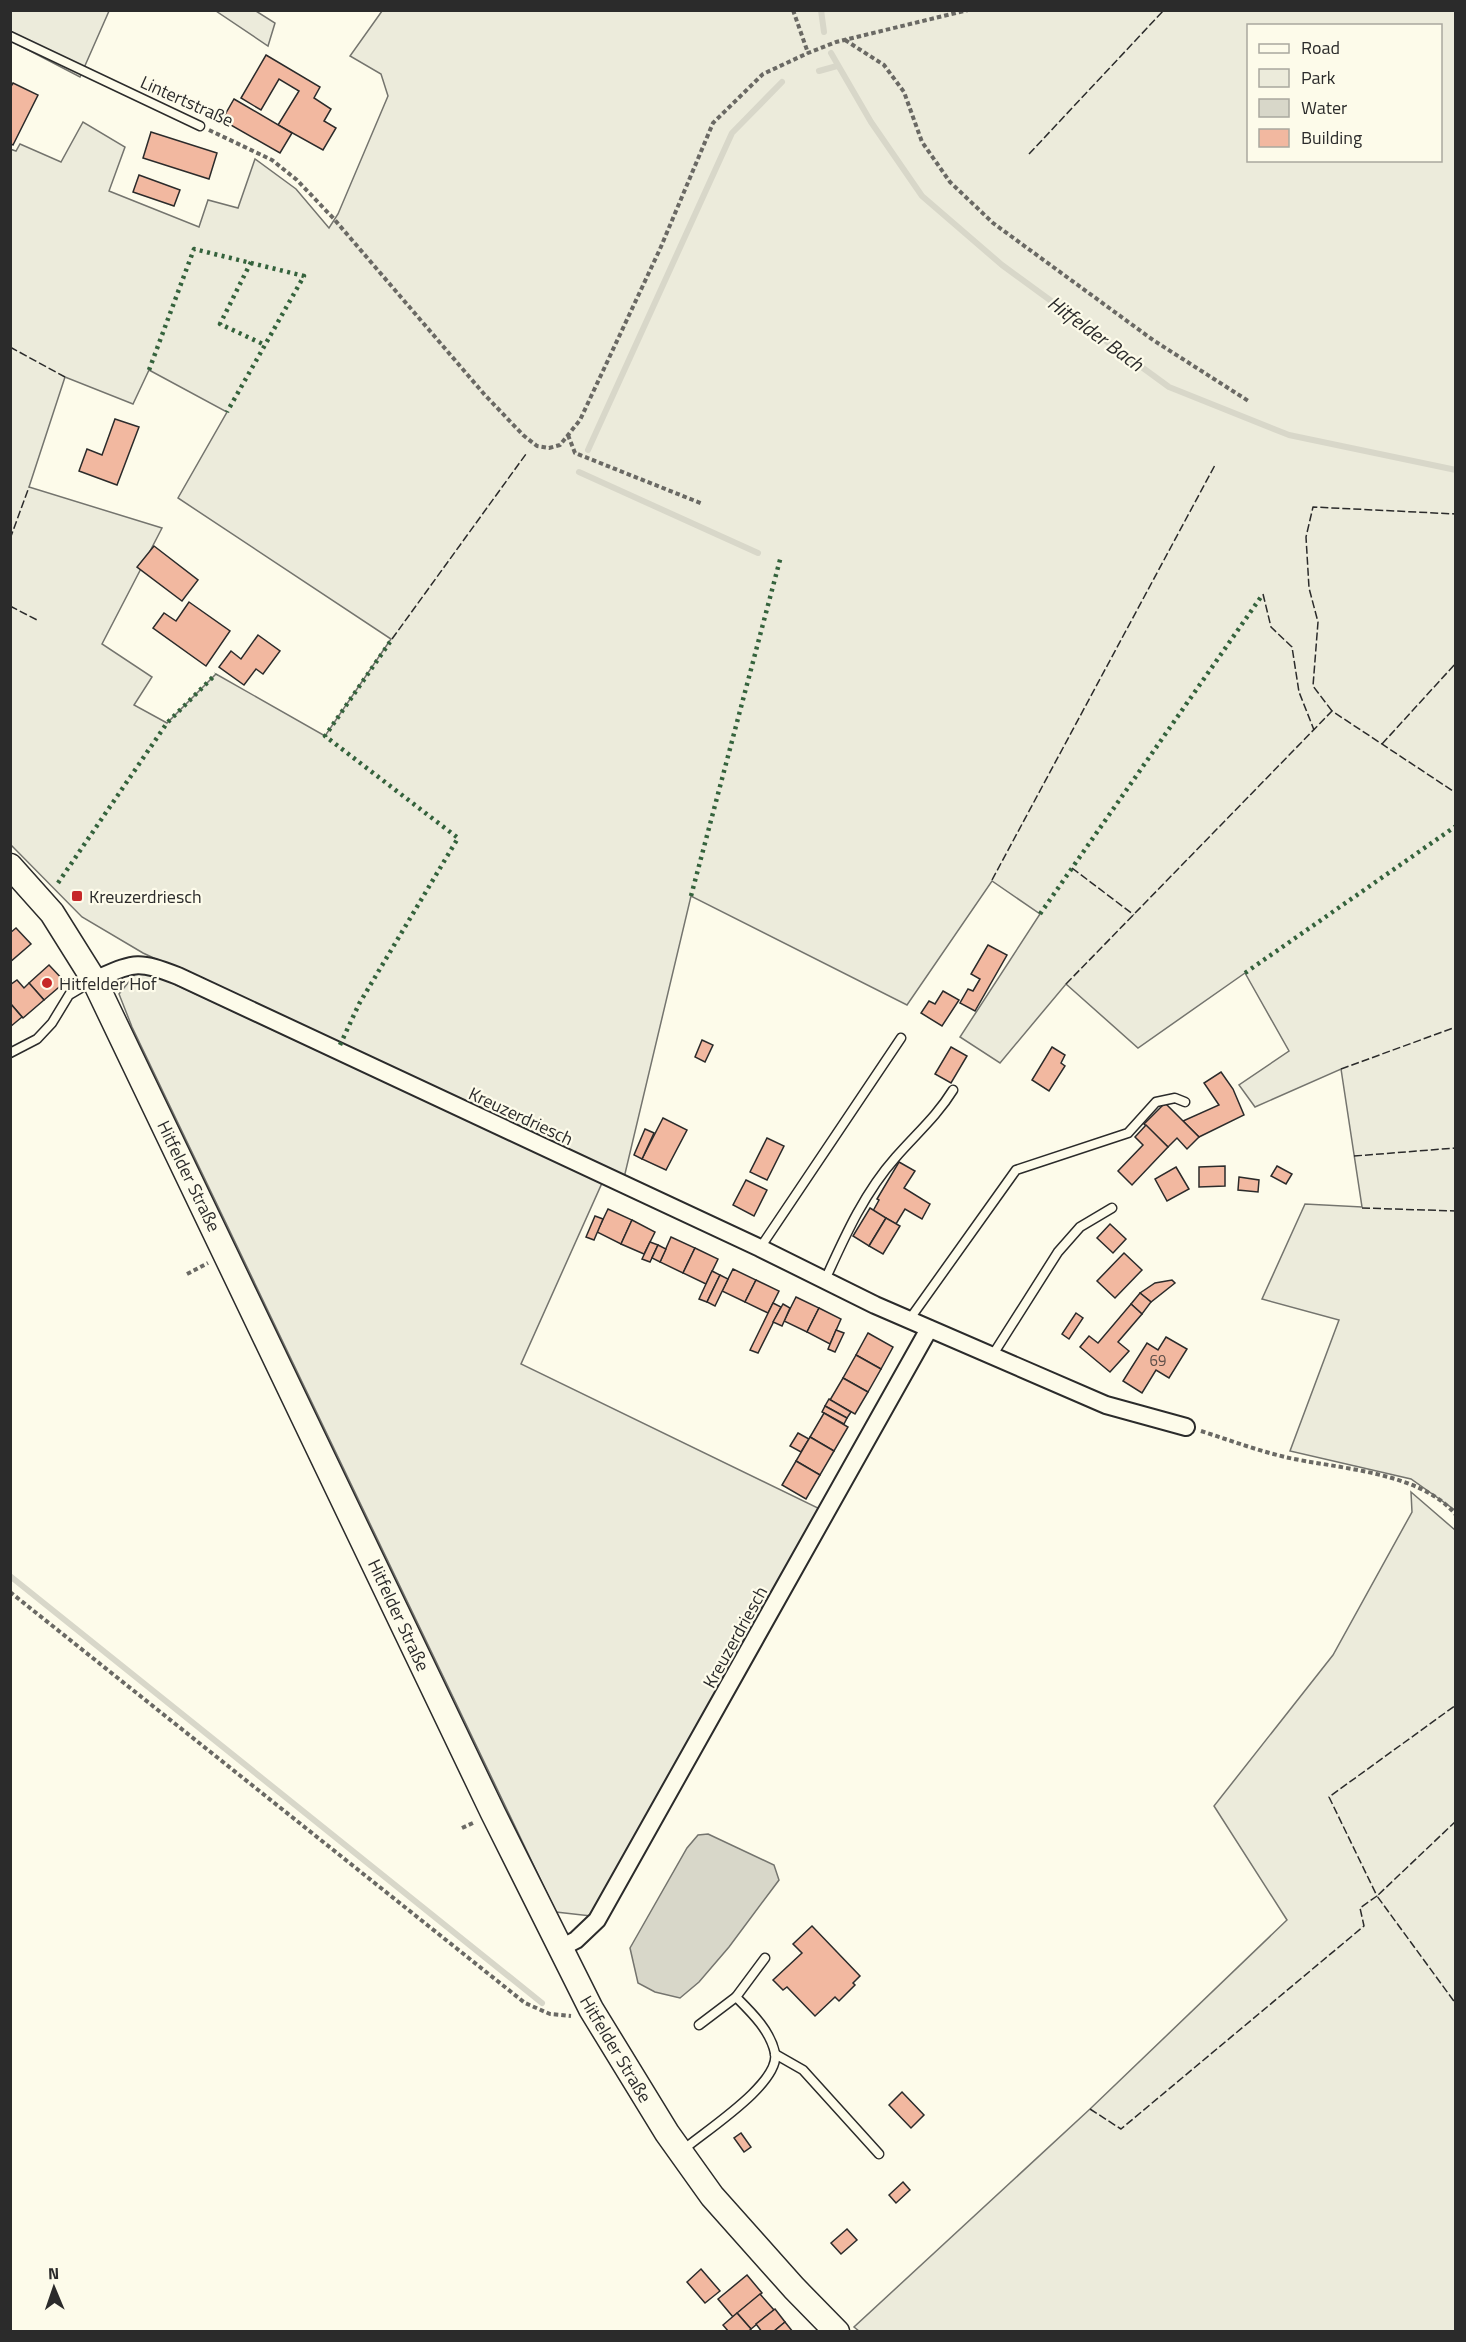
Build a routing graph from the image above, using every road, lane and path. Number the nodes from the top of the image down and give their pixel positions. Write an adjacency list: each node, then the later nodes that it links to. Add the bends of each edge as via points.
1 (793, 10): 5 (path)
2 (968, 10): 4 (path)
3 (10, 36): 6 (lane, Lintertstraße)
4 (844, 39): 5 (path); 7 (path, via 884,65 904,92 922,142 950,182 993,223 1153,340)
5 (808, 53): 8 (path, via 764,74 713,123 607,364 580,420)
6 (200, 126): 8 (path, Lintertstraße, via 286,170 334,219 523,435 537,446 549,448 560,445)
7 (1250, 402)
8 (568, 435): 9 (path, via 575,453)
9 (703, 504)
10 (10, 866): 11 (main road, Hitfelder Straße, via 52,913)
11 (94, 980): 13 (lane, via 69,995 37,1039); 17 (street, Kreuzerdriesch, via 126,966 146,963); 25 (main road, Hitfelder Straße)
12 (901, 1038): 17 (lane)
13 (10, 1053)
14 (953, 1090): 18 (lane, via 856,1211)
15 (1185, 1102): 19 (lane, via 1175,1098 1156,1102 1128,1133 1016,1170)
16 (1112, 1208): 21 (lane, via 1080,1227 1058,1252)
17 (760, 1248): 18 (street, Kreuzerdriesch)
18 (825, 1280): 19 (street, Kreuzerdriesch)
19 (909, 1320): 20 (street, Kreuzerdriesch)
20 (929, 1329): 21 (street, Kreuzerdriesch); 25 (street, Kreuzerdriesch, via 597,1920 576,1940)
21 (993, 1356): 22 (street, Kreuzerdriesch, via 1106,1405)
22 (1186, 1426): 23 (path, via 1284,1456 1410,1484 1444,1501)
23 (1455, 1515)
24 (10, 1592): 28 (path, via 525,2003 550,2014)
25 (559, 1949): 31 (main road, Hitfelder Straße, via 628,2073)
26 (765, 1958): 27 (lane)
27 (736, 1996): 29 (lane); 30 (lane, via 758,2020)
28 (576, 2016)
29 (699, 2025)
30 (776, 2054): 31 (lane, via 774,2068 764,2085); 32 (lane, via 803,2070)
31 (680, 2152): 33 (main road, Hitfelder Straße, via 727,2213)
32 (879, 2154)
33 (837, 2331)

